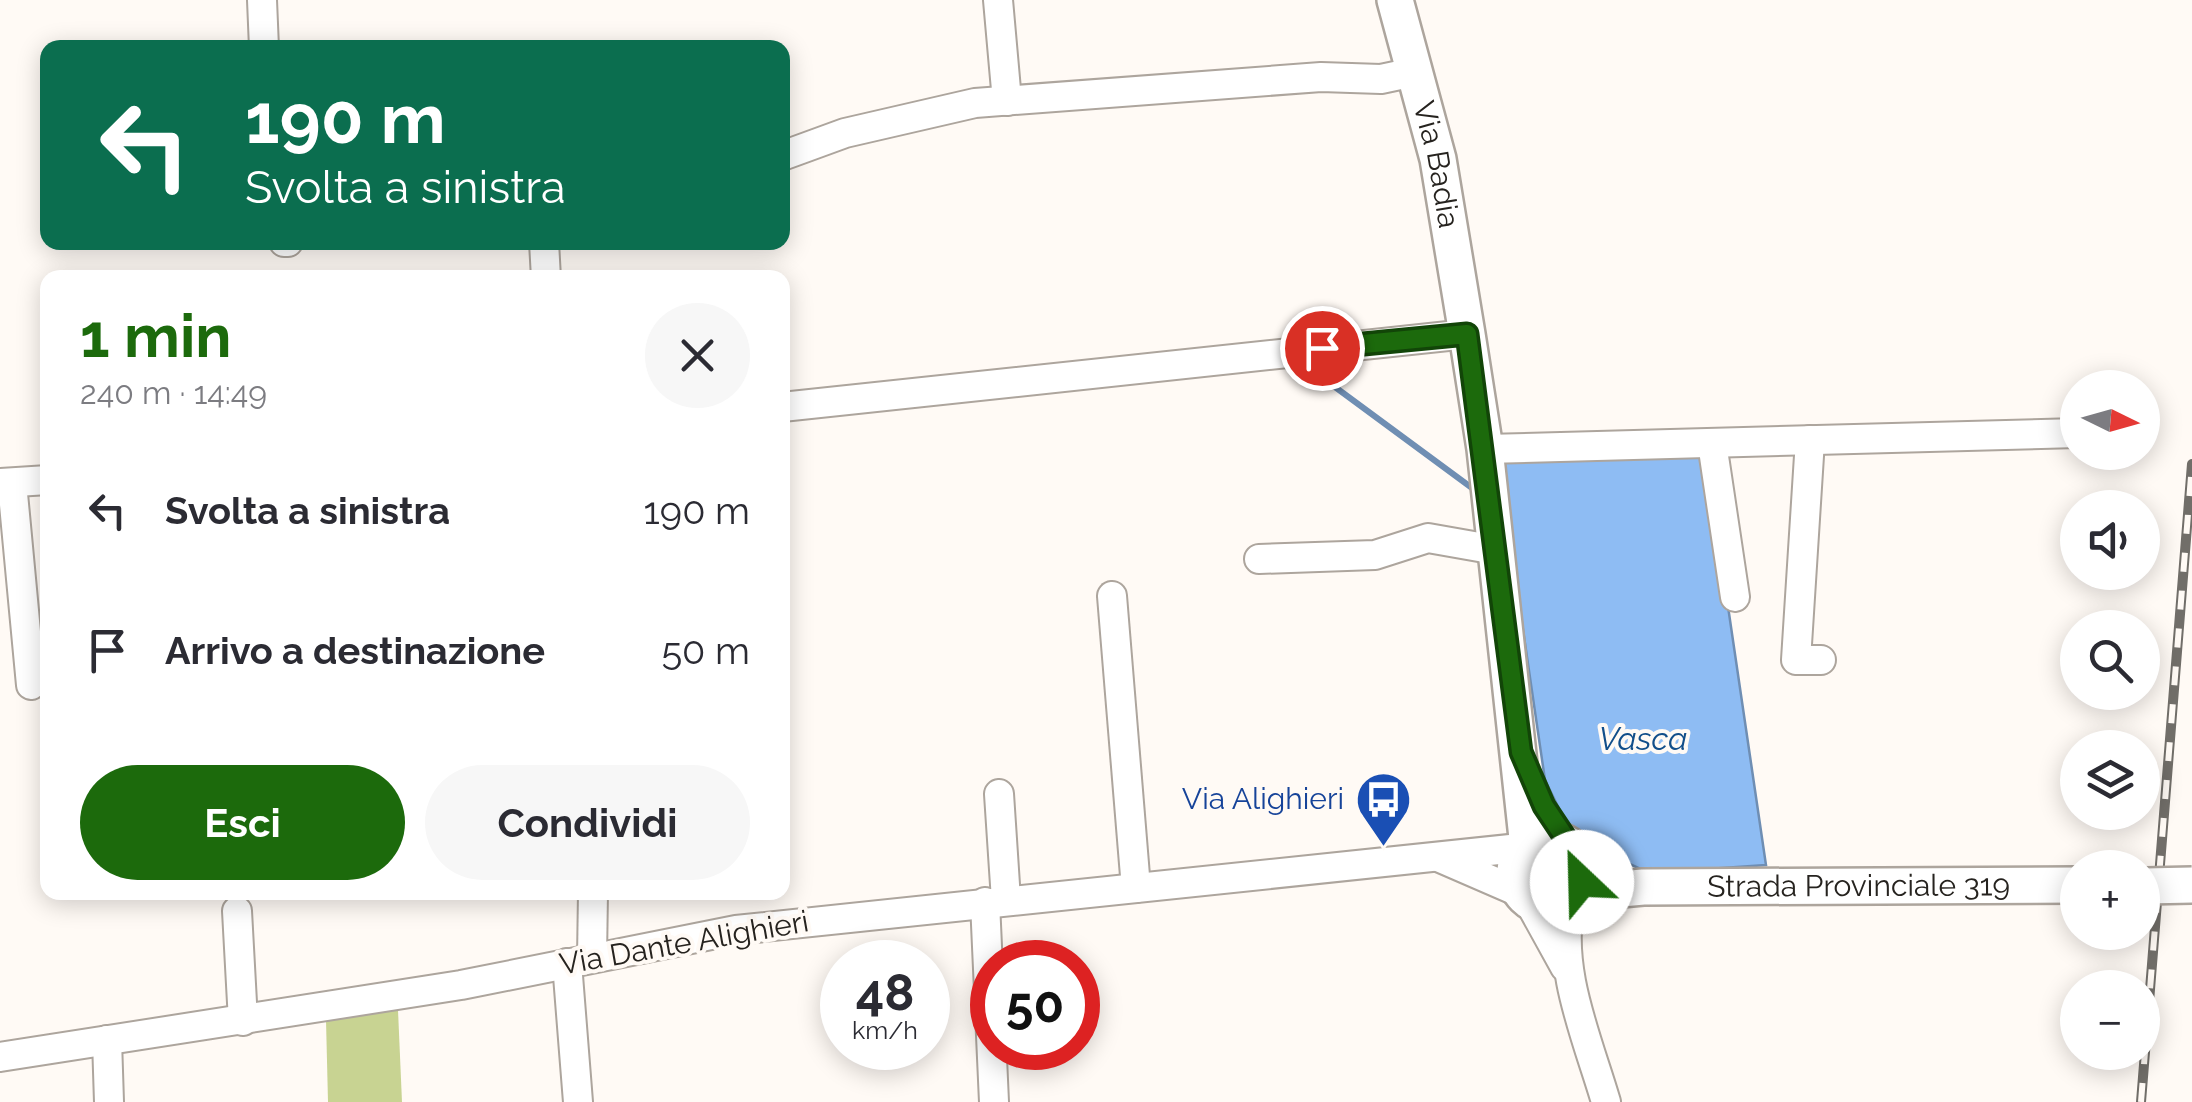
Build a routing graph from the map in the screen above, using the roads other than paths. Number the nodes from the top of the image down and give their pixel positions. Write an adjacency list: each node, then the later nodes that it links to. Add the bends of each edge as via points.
1 (262, 0): 4 (street)
2 (998, 0): 6 (street)
3 (1395, 0): 5 (main road, Via Badia)
4 (264, 40)
5 (1414, 72): 6 (street); 8 (main road, Via Badia, via 1438,159)
6 (1007, 101): 7 (street, via 975,102 845,133)
7 (790, 153)
8 (1467, 334): 9 (street); 13 (main road, Via Badia)
9 (790, 405)
10 (2060, 433): 11 (street)
11 (1810, 440): 12 (street); 20 (street, via 1796,660)
12 (1712, 443): 13 (street); 19 (street)
13 (1485, 450): 16 (main road, Via Badia)
14 (40, 481): 15 (street)
15 (6, 483): 21 (street)
16 (1496, 550): 17 (street, via 1428,538 1375,555); 22 (main road, Via Badia)
17 (1259, 558)
18 (1112, 596): 30 (street)
19 (1735, 596)
20 (1821, 660)
21 (31, 684)
22 (1521, 752): 24 (main road, Via Badia); 25 (main road)
23 (999, 794): 35 (street)
24 (1528, 846): 25 (main road, via 1550,839); 26 (street, Via Dante Alighieri); 32 (main road, via 1515,869)
25 (1572, 850): 31 (main road); 33 (main road, via 1583,875)
26 (1432, 854): 30 (street, Via Dante Alighieri); 32 (street)
27 (2192, 885): 29 (main road, bridge)
28 (2060, 886): 31 (main road, Strada Provinciale 319)
29 (2160, 886)
30 (1136, 888): 35 (street, Via Dante Alighieri)
31 (1644, 888): 33 (main road, Strada Provinciale 319)
32 (1524, 896): 33 (main road, via 1545,907); 38 (street)
33 (1574, 896): 38 (street, via 1566,934)
34 (591, 900): 37 (street)
35 (996, 901): 37 (street, Via Dante Alighieri, via 736,930); 44 (street)
36 (237, 911): 39 (street)
37 (579, 960): 39 (street, Via Dante Alighieri); 43 (street)
38 (1569, 973): 45 (street)
39 (243, 1021): 40 (street, Via Dante Alighieri)
40 (107, 1040): 41 (street, Via Dante Alighieri); 42 (street)
41 (0, 1057)
42 (109, 1102)
43 (578, 1102)
44 (994, 1102)
45 (1606, 1102)

